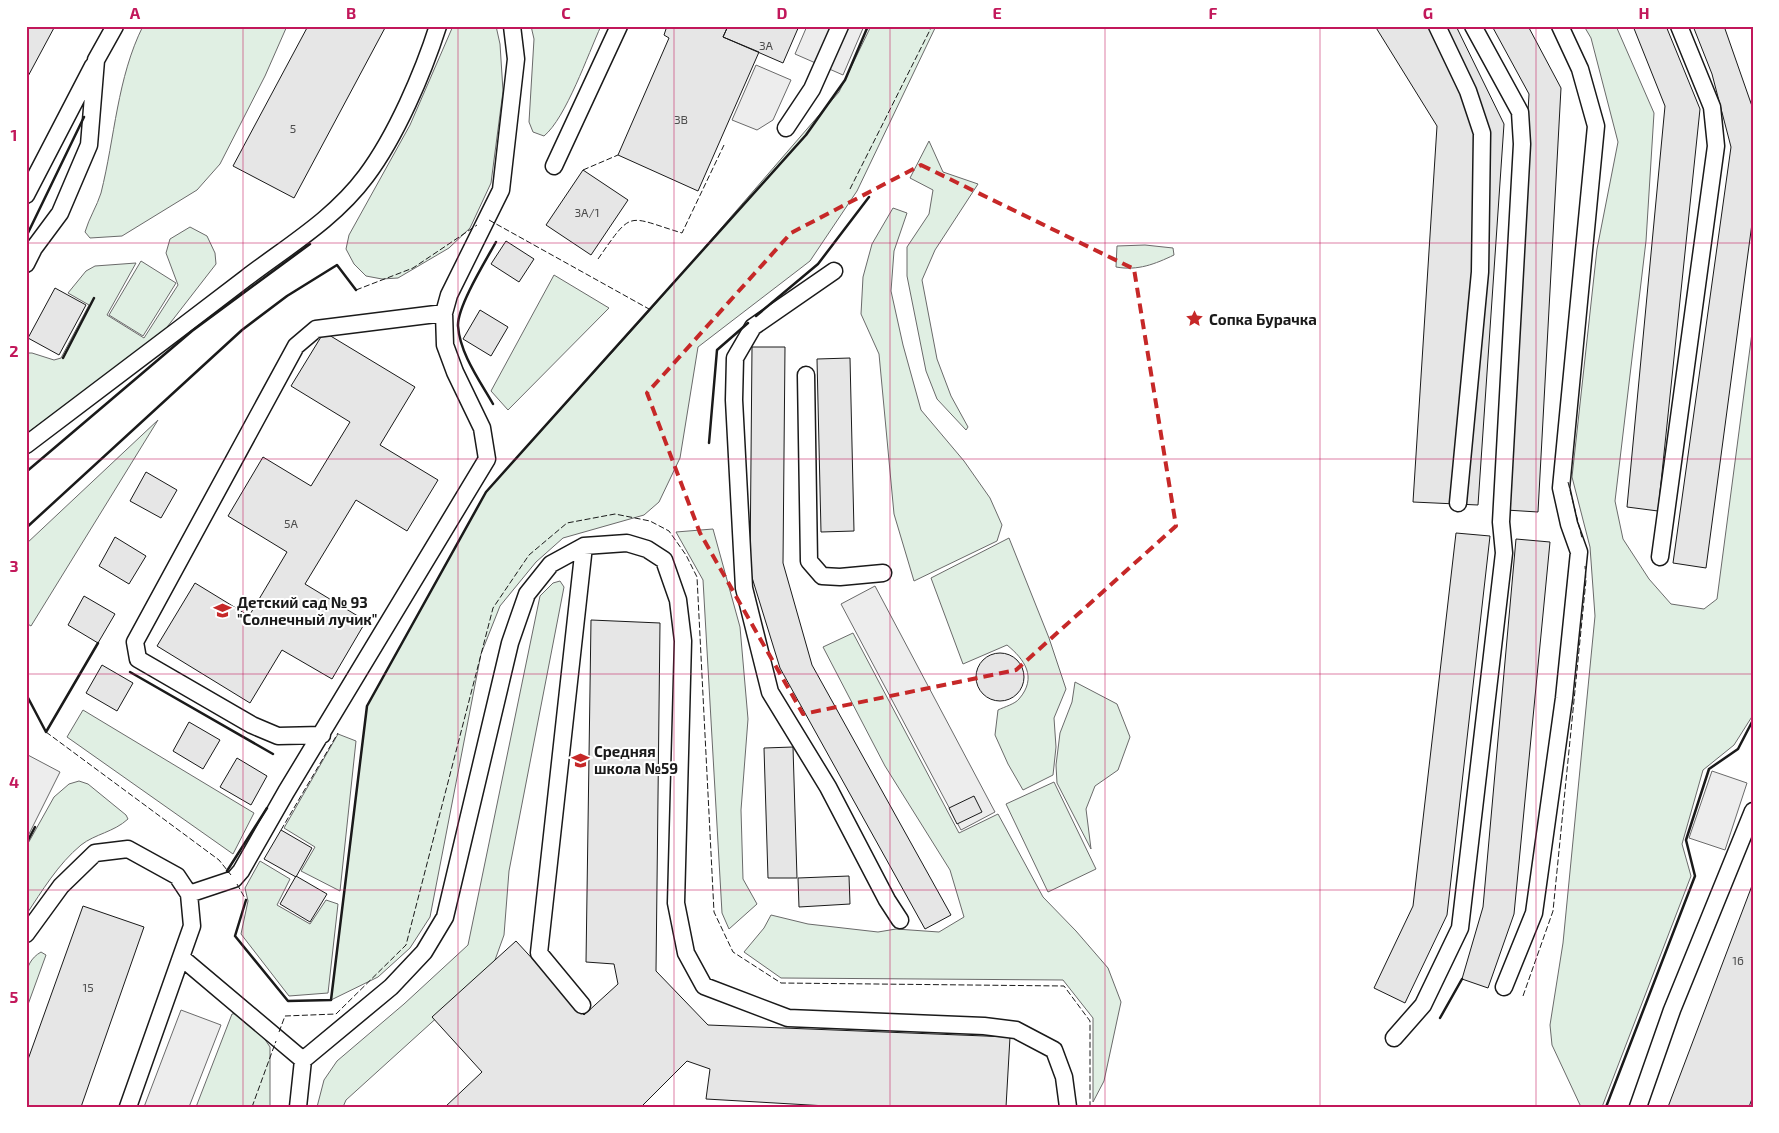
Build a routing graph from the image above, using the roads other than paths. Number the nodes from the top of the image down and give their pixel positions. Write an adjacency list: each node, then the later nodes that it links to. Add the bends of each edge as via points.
1 (115, 26): 10 (lane)
2 (438, 26): 18 (lane, via 430,54 387,143 366,176 325,221)
3 (512, 26): 16 (lane, via 516,59 502,190 448,295)
4 (619, 26): 12 (lane)
5 (840, 26): 11 (lane, via 812,89)
6 (1437, 26): 19 (lane, via 1468,91 1482,133 1480,272)
7 (1473, 26): 31 (lane, via 1520,112 1521,128 1501,522 1504,553 1460,928 1423,1005)
8 (1560, 26): 29 (lane, via 1580,69 1596,126 1561,488 1579,552 1564,698 1534,913)
9 (1679, 26): 21 (lane, via 1712,108 1716,146)
10 (96, 60): 13 (lane); 14 (lane, via 89,145 60,213)
11 (786, 128)
12 (554, 166)
13 (26, 195)
14 (26, 264)
15 (834, 271): 26 (lane, via 753,327 735,358 734,400 744,588 770,692 828,787)
16 (444, 312): 23 (lane, via 445,345 482,428 487,459); 23 (lane, via 316,329 296,346 135,642 138,659 252,725 278,736)
17 (806, 375): 22 (lane, via 809,561 822,576)
18 (26, 445)
19 (1458, 503)
20 (584, 546): 30 (lane, via 539,954); 32 (lane, via 551,564 527,594 510,642 445,917 424,952 391,987); 35 (lane, via 627,543 647,549 664,560 678,600 683,641 676,903 686,953 704,986 788,1018 1016,1030 1054,1050 1064,1077)
21 (1660, 557)
22 (883, 573)
23 (322, 735): 25 (lane, via 234,879)
24 (1753, 811): 36 (lane, via 1672,1010)
25 (189, 894): 27 (lane, via 177,876 128,849 95,853 61,886); 28 (lane, via 192,926)
26 (900, 920)
27 (26, 934)
28 (182, 958): 32 (lane); 33 (lane)
29 (1504, 987)
30 (582, 1005)
31 (1394, 1038)
32 (303, 1060): 34 (lane)
33 (128, 1107)
34 (298, 1107)
35 (1068, 1107)
36 (1638, 1107)

